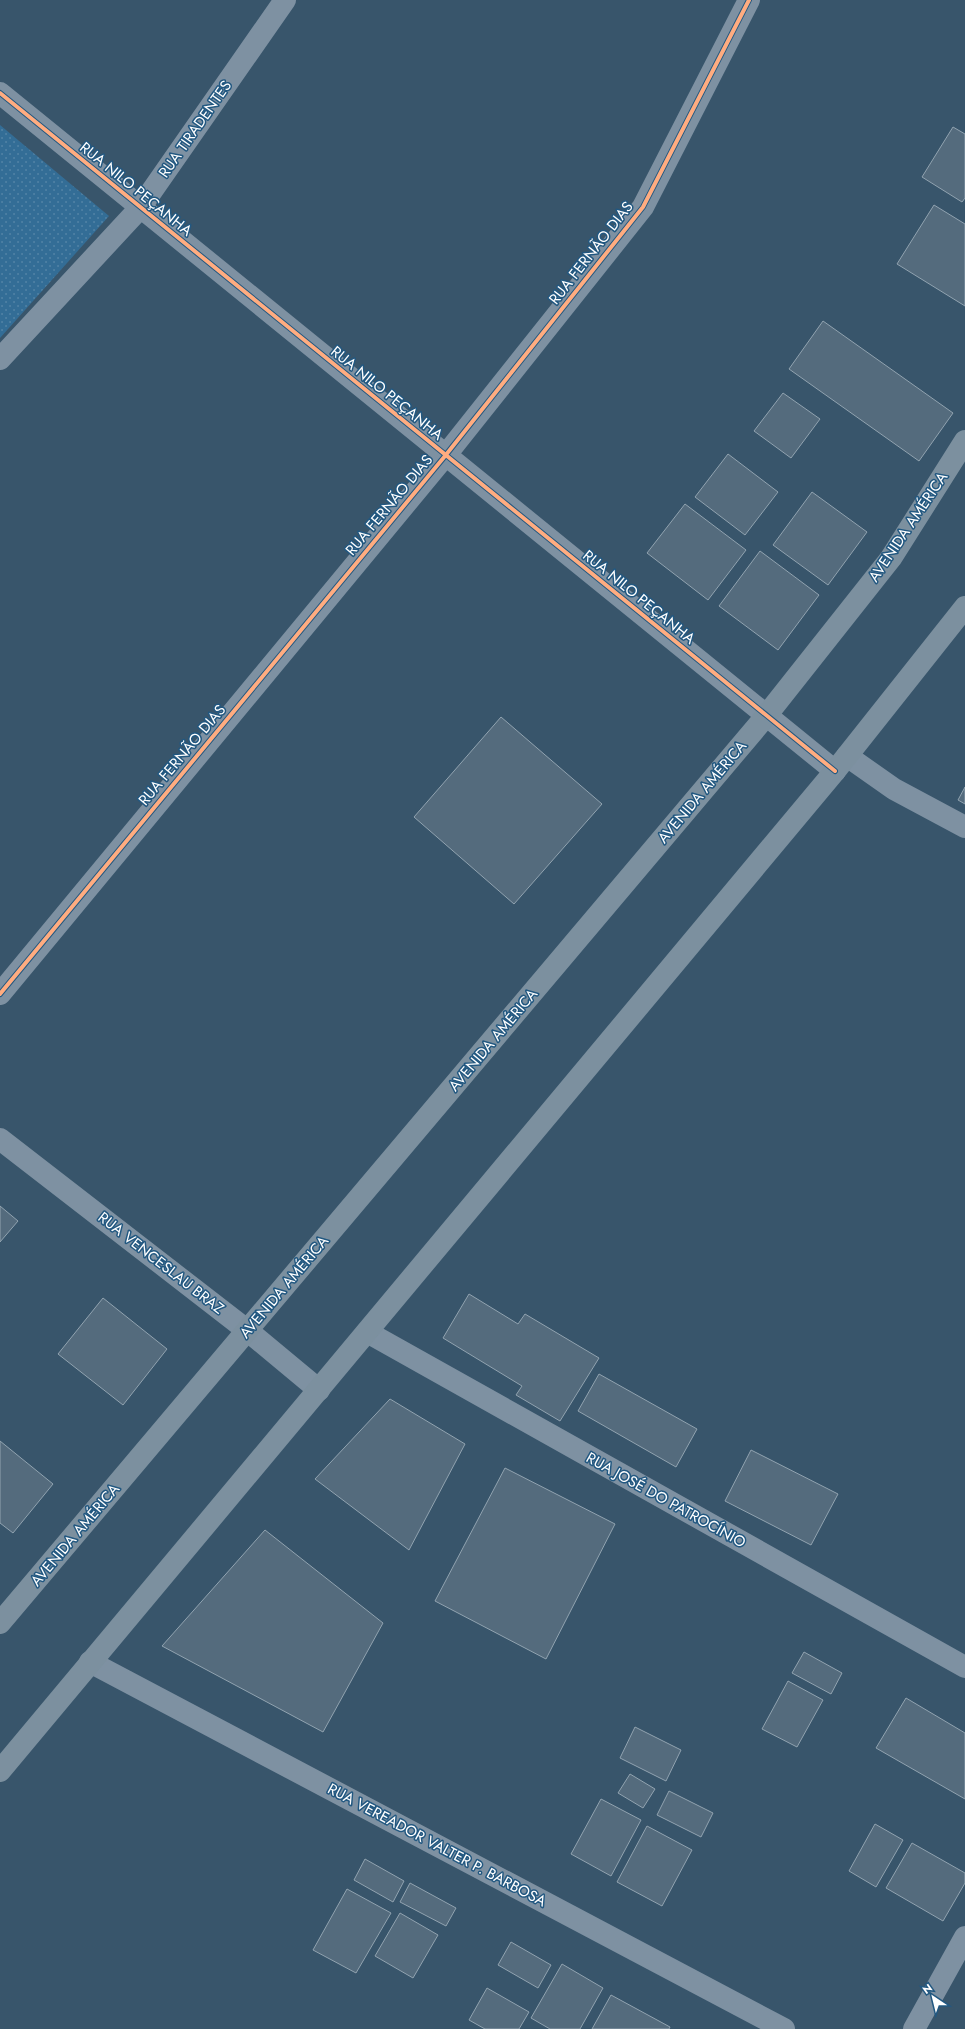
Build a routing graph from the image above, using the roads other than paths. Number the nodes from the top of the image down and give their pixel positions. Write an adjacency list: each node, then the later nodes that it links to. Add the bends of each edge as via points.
1 (285, 0): 4 (street, RUA TIRADENTES)
2 (749, 0): 7 (street, RUA FERNÃO DIAS, via 643,207)
3 (0, 93): 4 (street, RUA NILO PEÇANHA)
4 (140, 208): 5 (street, RUA TIRADENTES); 7 (street, RUA NILO PEÇANHA)
5 (0, 359)
6 (965, 441): 9 (main road, AVENIDA AMÉRICA, via 891,558)
7 (445, 456): 9 (street, RUA NILO PEÇANHA); 12 (street, RUA FERNÃO DIAS)
8 (965, 607): 10 (main road)
9 (766, 716): 10 (street, RUA NILO PEÇANHA); 14 (main road, AVENIDA AMÉRICA)
10 (841, 764): 11 (street, RUA NILO PEÇANHA); 15 (main road)
11 (965, 827)
12 (0, 994)
13 (0, 1139): 14 (street, RUA VENCESLAU BRAZ)
14 (248, 1331): 16 (street, RUA VENCESLAU BRAZ); 17 (main road, AVENIDA AMÉRICA)
15 (367, 1332): 16 (main road); 19 (street, RUA JOSÉ DO PATROCÍNIO)
16 (319, 1390): 18 (main road)
17 (0, 1623)
18 (90, 1662): 20 (main road); 22 (street, RUA VEREADOR VALTER P. BARBOSA)
19 (965, 1667)
20 (0, 1771)
21 (965, 1937): 23 (street)
22 (784, 2029)
23 (914, 2029)

